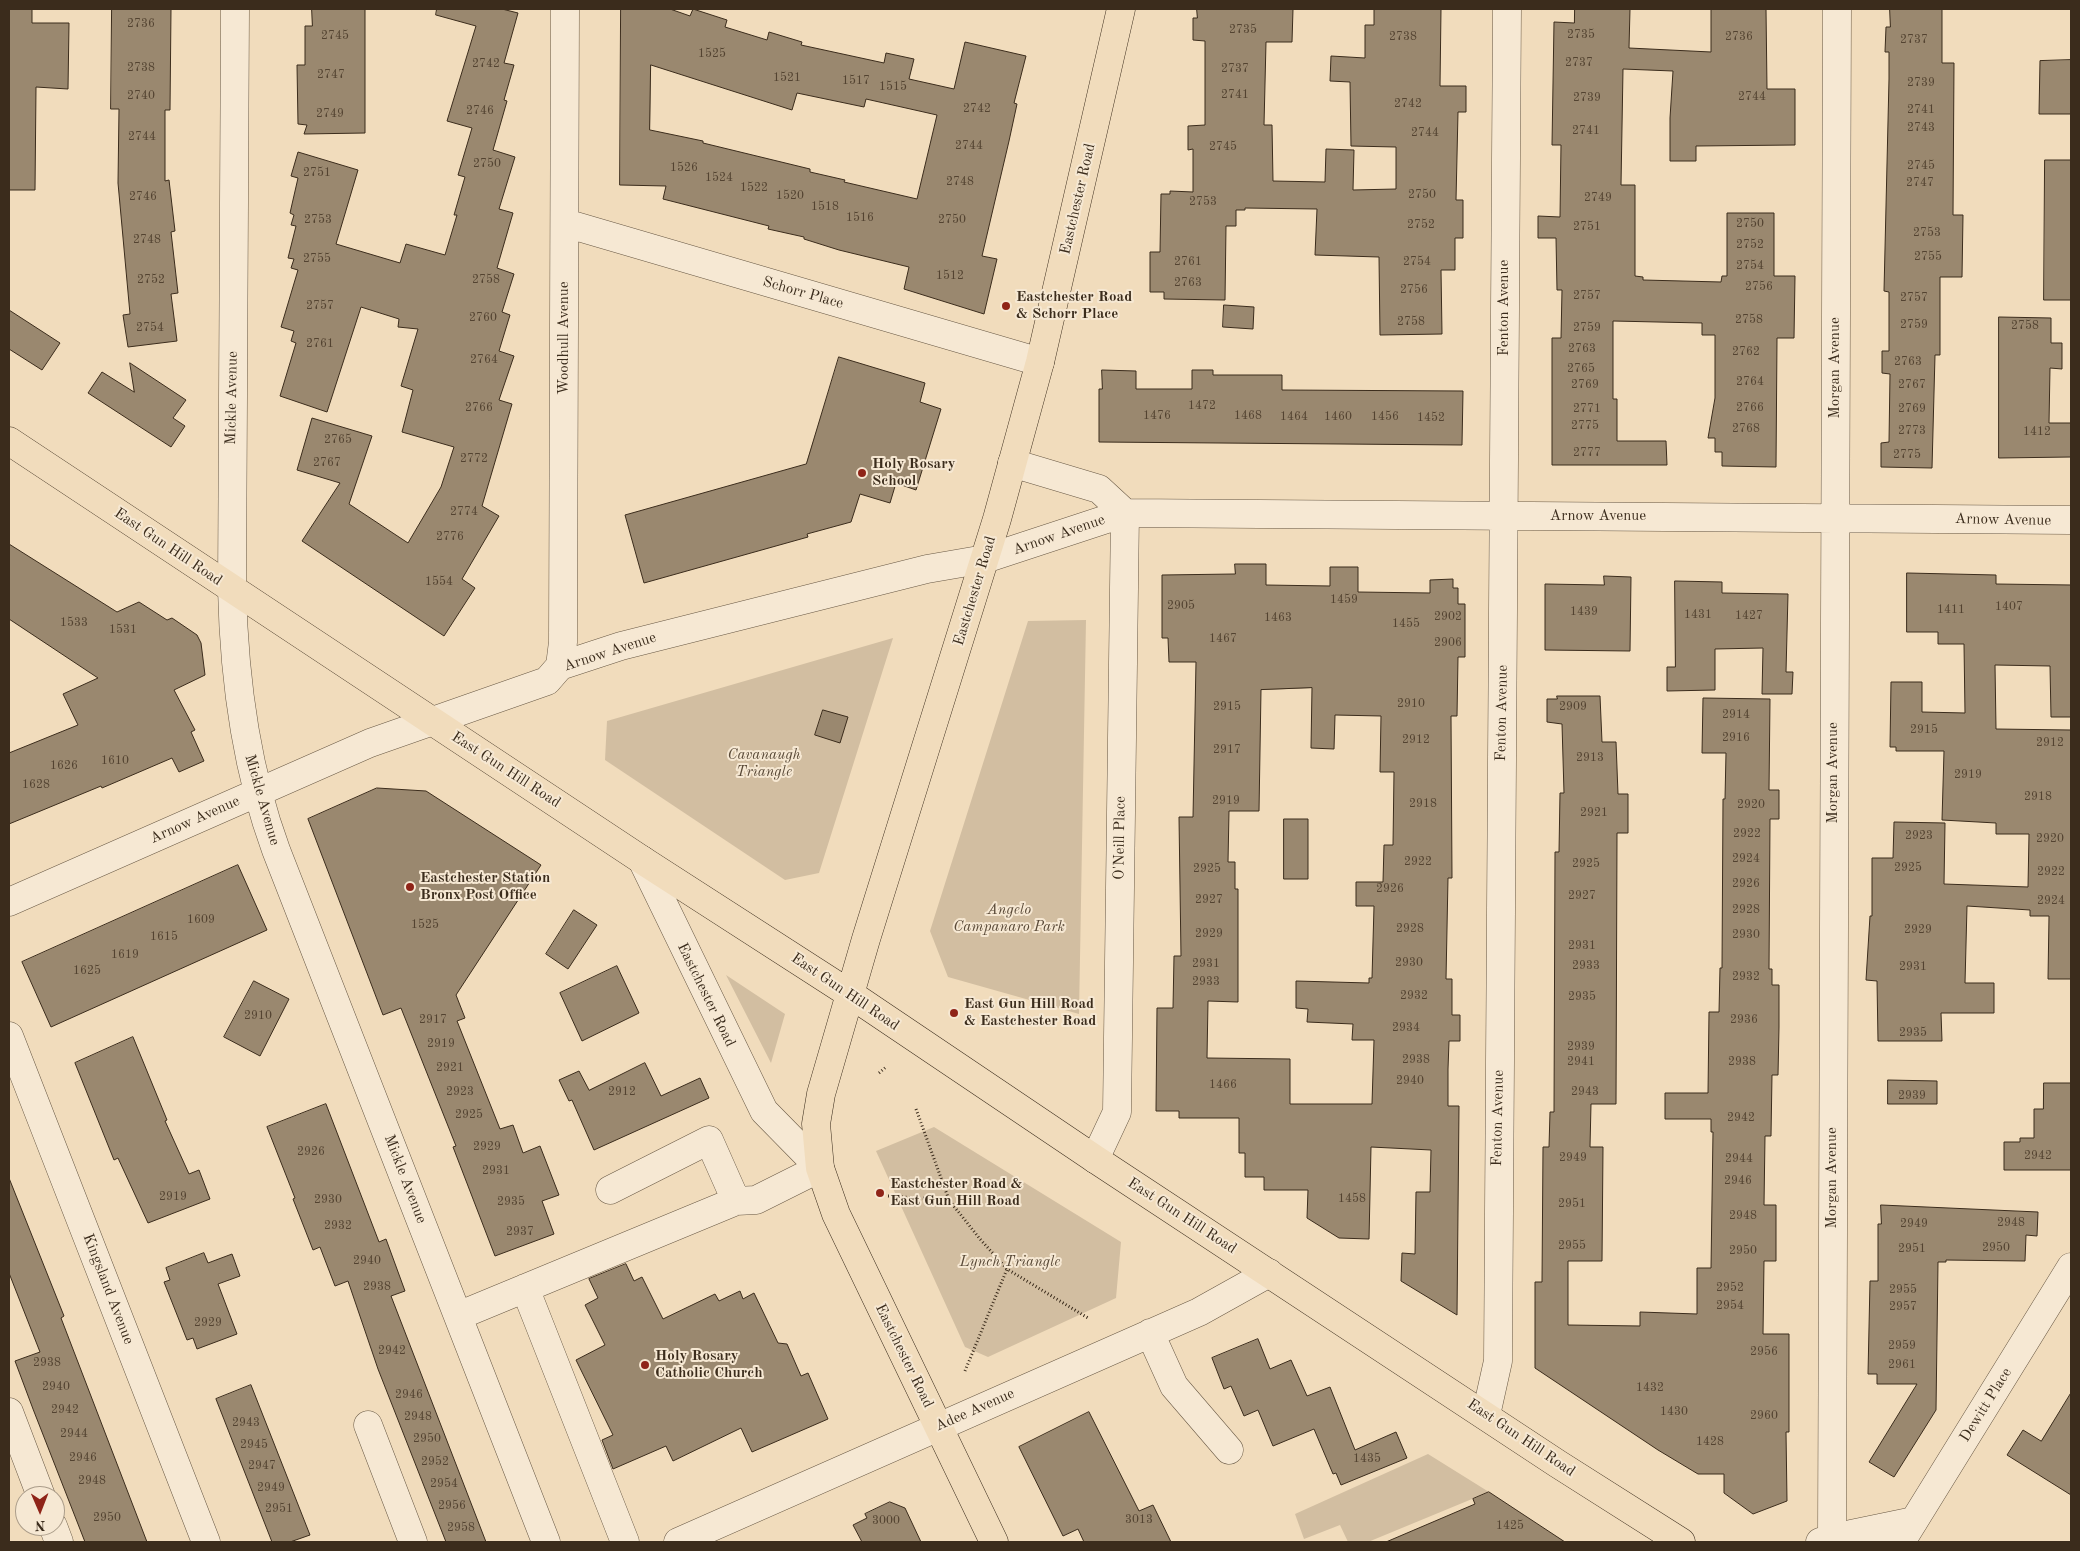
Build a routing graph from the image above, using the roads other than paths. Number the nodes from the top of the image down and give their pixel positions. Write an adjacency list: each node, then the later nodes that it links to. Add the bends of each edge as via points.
1 (235, 9): 15 (street, Mickle Avenue)
2 (565, 9): 6 (street, Woodhull Avenue)
3 (1121, 9): 7 (main road, Eastchester Road)
4 (1507, 9): 11 (street, Fenton Avenue)
5 (1837, 9): 12 (street, Morgan Avenue)
6 (565, 223): 7 (street, Schorr Place); 16 (street, Woodhull Avenue, via 563,642)
7 (1040, 362): 9 (main road, Eastchester Road)
8 (9, 441): 15 (main road, East Gun Hill Road)
9 (1012, 463): 10 (street, Arnow Avenue, via 1099,488); 14 (main road, Eastchester Road)
10 (1124, 513): 11 (street, Arnow Avenue); 14 (street, Arnow Avenue); 23 (street, O'Neill Place, via 1117,1112)
11 (1503, 516): 12 (street, Arnow Avenue); 33 (street, Fenton Avenue, via 1498,1361)
12 (1834, 518): 13 (street, Arnow Avenue); 39 (street, Morgan Avenue)
13 (2071, 520)
14 (985, 559): 16 (street, Arnow Avenue, via 908,574 621,646); 21 (main road, Eastchester Road)
15 (232, 589): 17 (main road, East Gun Hill Road); 18 (street, Mickle Avenue, via 235,657 247,746)
16 (560, 666): 17 (street, Arnow Avenue, via 547,681)
17 (431, 721): 18 (street, Arnow Avenue, via 370,743); 19 (main road, East Gun Hill Road)
18 (258, 792): 20 (street, Arnow Avenue); 30 (street, Mickle Avenue, via 276,850)
19 (642, 860): 21 (main road, East Gun Hill Road); 24 (street, Eastchester Road, via 764,1112)
20 (9, 902)
21 (850, 994): 23 (main road, East Gun Hill Road); 24 (main road, Eastchester Road, via 821,1094 816,1124)
22 (9, 1036): 40 (street, Kingsland Avenue)
23 (1095, 1159): 28 (main road, East Gun Hill Road)
24 (820, 1168): 26 (street, via 756,1200); 35 (main road, Eastchester Road, via 836,1214)
25 (610, 1190): 26 (street, via 709,1140)
26 (736, 1201): 29 (street)
27 (2071, 1267): 38 (street, Dewitt Place)
28 (1269, 1273): 31 (street, Adee Avenue, via 1199,1312); 33 (main road, East Gun Hill Road)
29 (525, 1288): 30 (street); 43 (street)
30 (458, 1316): 42 (street, Mickle Avenue)
31 (1150, 1333): 35 (street, Adee Avenue); 36 (street, via 1174,1386)
32 (9, 1412): 37 (street)
33 (1486, 1415): 46 (main road, East Gun Hill Road)
34 (368, 1425): 41 (street)
35 (938, 1426): 44 (street, Adee Avenue); 45 (main road, Eastchester Road)
36 (1229, 1450)
37 (37, 1486)
38 (1908, 1532): 39 (street, Morgan Avenue)
39 (1826, 1540)
40 (206, 1542)
41 (412, 1542)
42 (546, 1542)
43 (624, 1542)
44 (678, 1542)
45 (994, 1542)
46 (1681, 1542)

